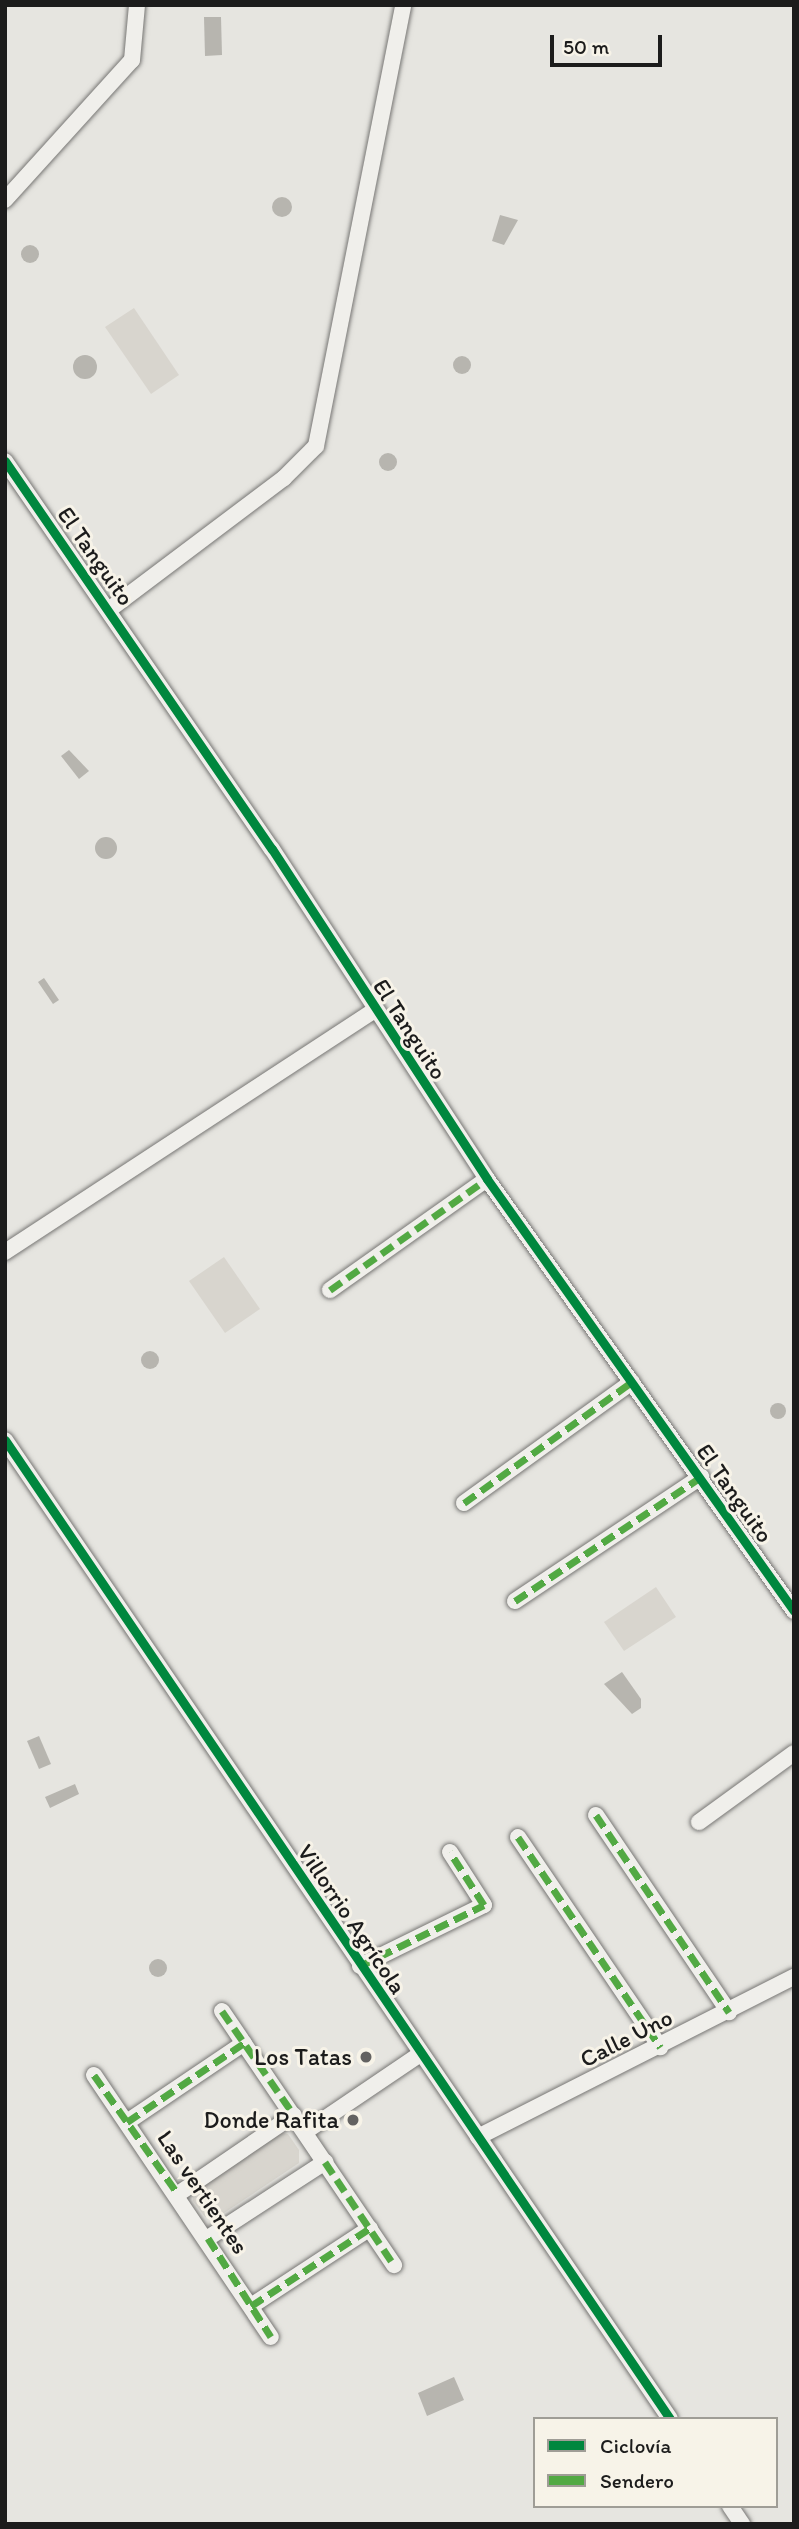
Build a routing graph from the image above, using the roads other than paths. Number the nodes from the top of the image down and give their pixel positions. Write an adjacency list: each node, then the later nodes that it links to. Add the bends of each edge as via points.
1 (137, 5): 3 (street, via 132,60)
2 (403, 5): 5 (street, via 316,446 284,478)
3 (5, 200)
4 (5, 461): 5 (street, El Tanguito)
5 (110, 609): 6 (street, El Tanguito)
6 (375, 1010): 7 (street, El Tanguito); 8 (street)
7 (486, 1179): 9 (street); 10 (street, El Tanguito)
8 (5, 1252)
9 (330, 1290)
10 (632, 1382): 12 (street, El Tanguito); 13 (street)
11 (5, 1440): 21 (street, Villorrio Agrícola)
12 (701, 1478): 14 (street); 15 (street, El Tanguito)
13 (464, 1503)
14 (515, 1601)
15 (794, 1611)
16 (794, 1753): 18 (street)
17 (596, 1815): 24 (street)
18 (699, 1822)
19 (518, 1837): 26 (street)
20 (450, 1852): 21 (street, via 484,1905)
21 (360, 1966): 27 (street, Villorrio Agrícola)
22 (794, 1977): 24 (street, Calle Uno)
23 (222, 2011): 25 (street)
24 (729, 2012): 26 (street, Calle Uno)
25 (244, 2043): 29 (street); 30 (street)
26 (660, 2047): 32 (street, Calle Uno)
27 (420, 2054): 31 (street); 32 (street, Villorrio Agrícola)
28 (94, 2075): 30 (street, Las vertientes)
29 (294, 2115): 31 (street); 34 (street)
30 (127, 2122): 34 (street, Las vertientes)
31 (305, 2132): 33 (street)
32 (478, 2137): 40 (street, Villorrio Agrícola)
33 (325, 2162): 35 (street); 36 (street)
34 (178, 2194): 36 (street, Las vertientes)
35 (370, 2228): 37 (street); 38 (street)
36 (208, 2238): 38 (street, Las vertientes)
37 (394, 2265)
38 (251, 2306): 39 (street, Las vertientes)
39 (271, 2337)
40 (669, 2417)
41 (731, 2508): 42 (street)
42 (742, 2524)

